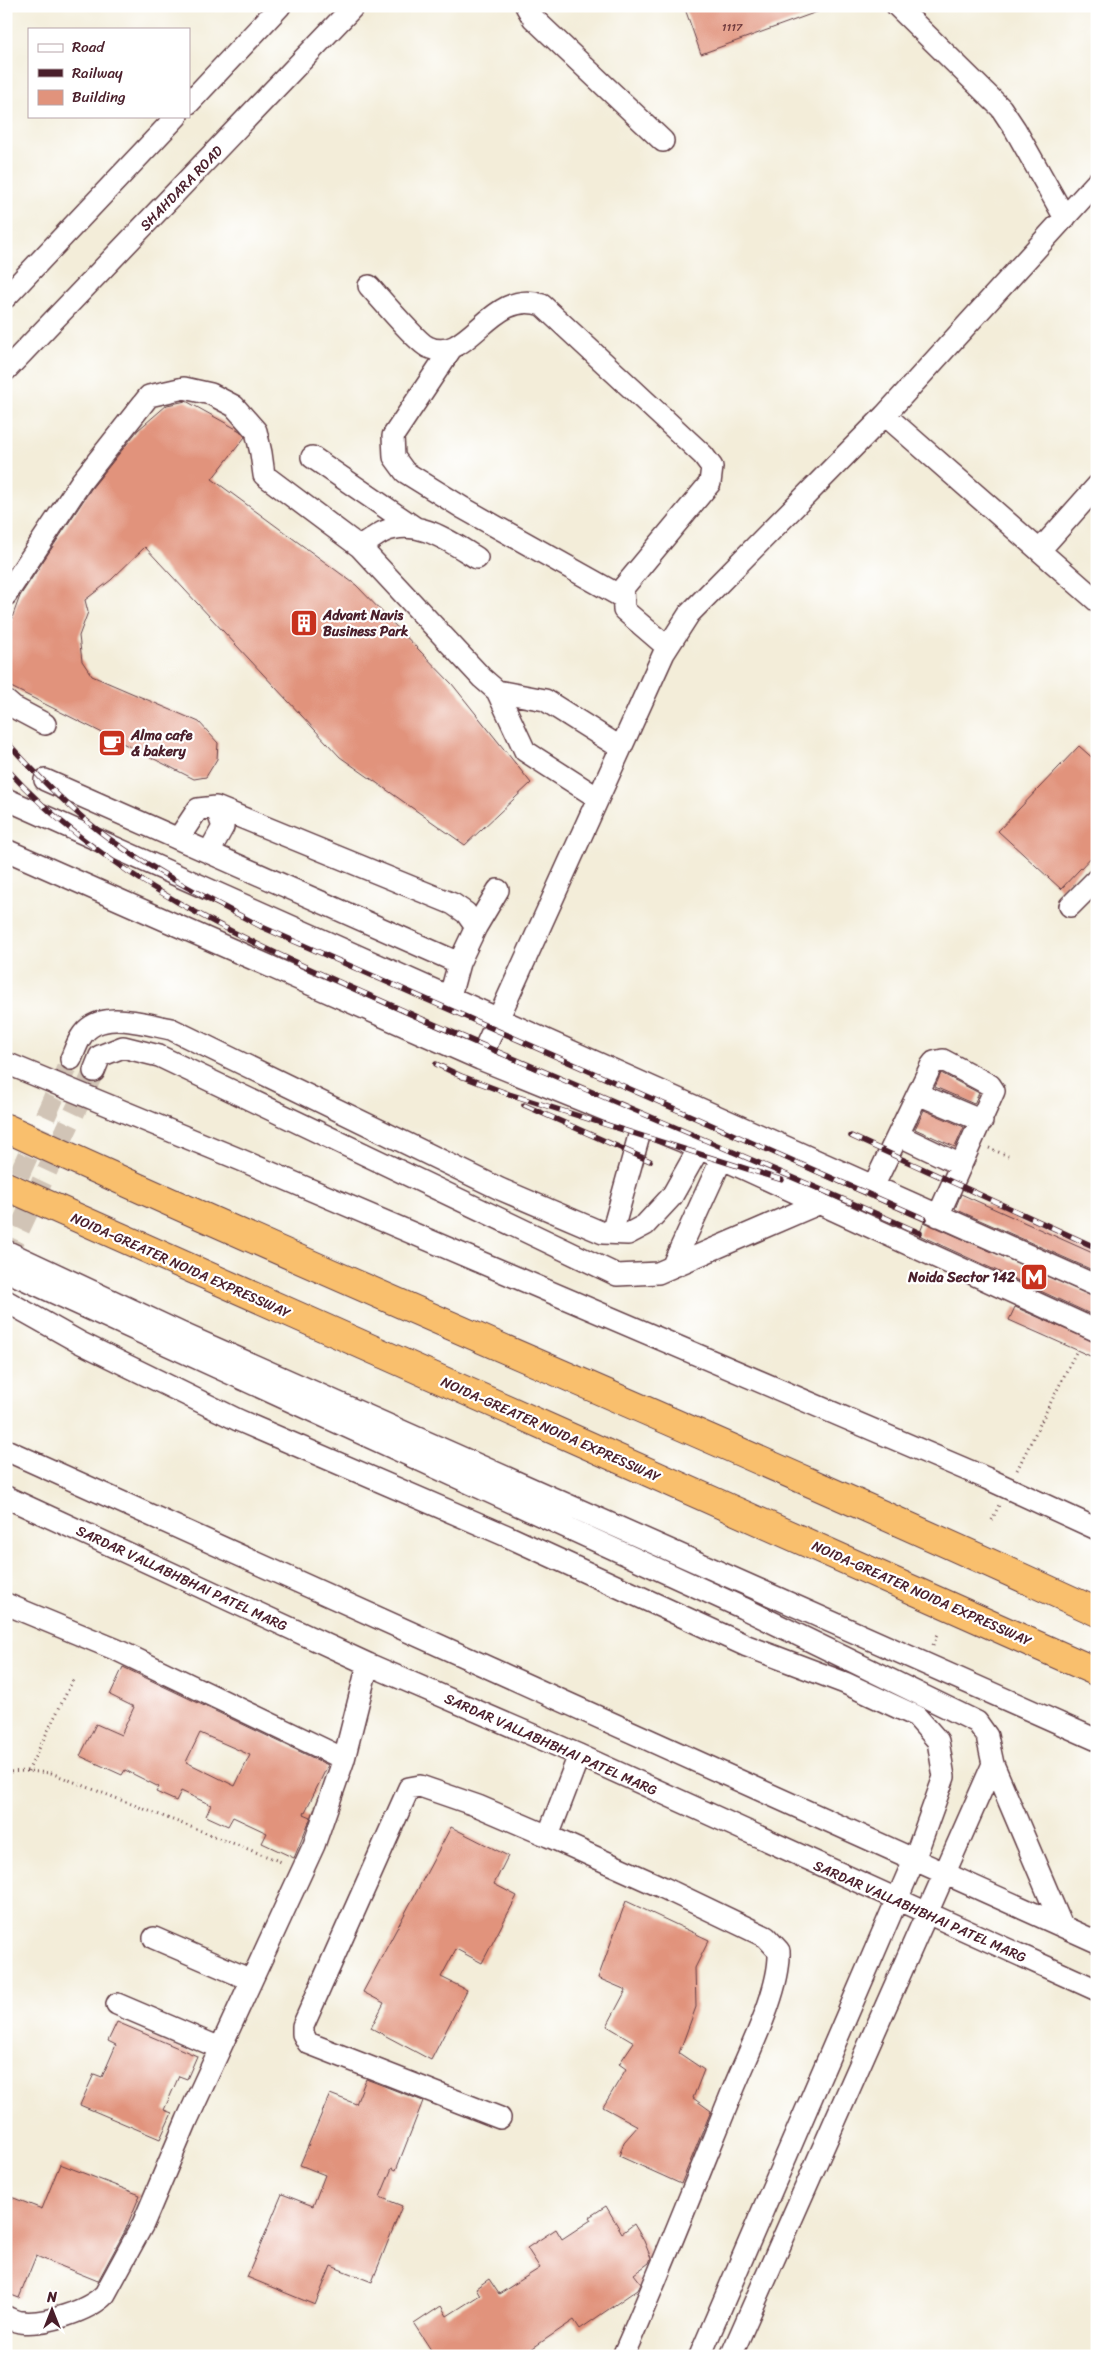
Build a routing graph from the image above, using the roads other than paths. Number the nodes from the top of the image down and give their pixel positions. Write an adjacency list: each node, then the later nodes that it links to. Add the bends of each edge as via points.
1 (280, 6): 5 (street)
2 (354, 6): 13 (street, SHAHDARA ROAD)
3 (526, 6): 7 (street, via 533,18)
4 (897, 6): 9 (street, via 1001,108)
5 (190, 102)
6 (174, 118): 11 (street)
7 (663, 141)
8 (1097, 182): 9 (street)
9 (1065, 218): 14 (street)
10 (369, 286): 12 (street, via 427,347)
11 (6, 297)
12 (451, 349): 22 (street, via 393,436 394,456 405,472); 22 (street, via 510,305 522,302 542,305 712,467 710,483 623,588)
13 (6, 370)
14 (885, 415): 19 (street); 24 (street, via 689,614)
15 (312, 457): 17 (street)
16 (1097, 486): 19 (street)
17 (414, 527): 18 (street, via 384,532); 20 (street, via 438,535)
18 (360, 547): 21 (street, via 264,475 256,431 234,406 211,394 184,388 149,396 81,482); 25 (street)
19 (1040, 550): 23 (street)
20 (477, 558)
21 (6, 595)
22 (622, 597): 24 (street, via 624,610)
23 (1097, 601)
24 (667, 647): 28 (street)
25 (497, 691): 28 (street, via 545,700); 30 (street, via 524,751)
26 (6, 701): 27 (street)
27 (45, 724)
28 (620, 748): 30 (street)
29 (45, 780): 33 (street)
30 (598, 798): 42 (street)
31 (6, 799): 41 (street)
32 (216, 807): 33 (street, via 198,809); 35 (street, via 223,827); 39 (street, via 453,904 466,913)
33 (178, 839): 35 (street)
34 (6, 850): 44 (street)
35 (209, 852): 40 (street)
36 (1097, 879): 38 (street)
37 (498, 890): 39 (street)
38 (1070, 906)
39 (476, 927): 40 (street)
40 (459, 962): 41 (street)
41 (450, 996): 42 (street)
42 (499, 1018): 44 (street); 56 (street)
43 (71, 1059): 59 (street, via 82,1035 98,1022 114,1020 170,1029 500,1189 603,1233)
44 (480, 1059): 49 (street)
45 (6, 1063): 68 (street, via 242,1160)
46 (94, 1071): 62 (street, via 100,1056 124,1046 159,1056 617,1274 658,1273)
47 (918, 1094): 48 (street); 48 (street, via 931,1066 943,1060 992,1087 993,1095); 51 (street)
48 (982, 1121): 54 (street)
49 (642, 1125): 52 (street); 59 (street)
50 (6, 1128): 70 (highway, via 212,1222 960,1548)
51 (898, 1134): 54 (street); 56 (street)
52 (700, 1148): 53 (street); 59 (street, via 672,1196 645,1225 628,1234)
53 (722, 1158): 57 (street); 62 (street)
54 (961, 1165): 58 (street)
55 (6, 1186): 72 (highway, NOIDA-GREATER NOIDA EXPRESSWAY)
56 (874, 1187): 58 (street)
57 (820, 1203): 62 (street); 65 (street)
58 (938, 1216): 63 (street)
59 (612, 1233)
60 (6, 1251): 73 (street, via 181,1333)
61 (6, 1264): 76 (street, via 11,1273 743,1608 978,1722 987,1736)
62 (672, 1267)
63 (1097, 1286)
64 (6, 1301): 78 (street, via 79,1342 238,1420 507,1536 747,1646 845,1683 916,1716 938,1741 944,1777)
65 (1097, 1331)
66 (6, 1450): 78 (street)
67 (6, 1497): 71 (street, SARDAR VALLABHBHAI PATEL MARG)
68 (1097, 1529)
69 (6, 1604): 75 (street, via 118,1650)
70 (1097, 1612)
71 (368, 1664): 74 (street, SARDAR VALLABHBHAI PATEL MARG); 75 (street)
72 (1097, 1672)
73 (1097, 1740)
74 (579, 1755): 77 (street); 80 (street, SARDAR VALLABHBHAI PATEL MARG)
75 (344, 1759): 85 (street, via 319,1832)
76 (993, 1764): 79 (street); 82 (street)
77 (548, 1836): 89 (street, via 428,1788 416,1785 409,1788 303,2026 308,2043); 91 (street, via 758,1933 779,1951 779,1963 763,2017)
78 (914, 1860): 79 (street); 80 (street)
79 (944, 1873): 81 (street); 82 (street)
80 (896, 1900): 81 (street, SARDAR VALLABHBHAI PATEL MARG); 92 (street)
81 (925, 1913): 86 (street, SARDAR VALLABHBHAI PATEL MARG); 93 (street)
82 (1062, 1926): 84 (street)
83 (154, 1938): 85 (street)
84 (1097, 1942)
85 (251, 1980): 88 (street)
86 (1097, 1990)
87 (117, 2004): 88 (street)
88 (220, 2048): 90 (street, via 142,2224 105,2294 69,2314 28,2323)
89 (500, 2118)
90 (6, 2317)
91 (623, 2356)
92 (700, 2356)
93 (731, 2356)

